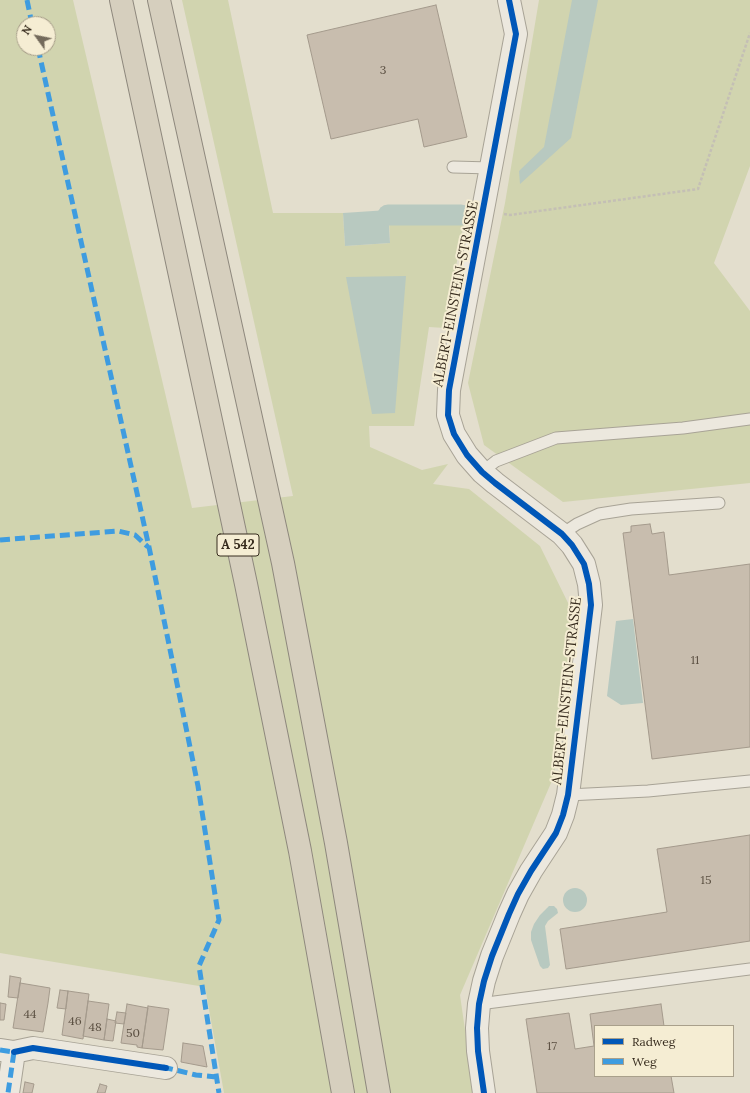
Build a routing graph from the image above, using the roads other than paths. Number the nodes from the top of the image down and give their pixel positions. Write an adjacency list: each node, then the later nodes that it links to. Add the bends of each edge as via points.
1 (121, 0): 17 (highway, A 542, via 246,584 300,851)
2 (159, 0): 18 (highway, A 542, via 283,563 336,843)
3 (509, 0): 5 (street, ALBERT-EINSTEIN-STRASSE, via 516,34)
4 (453, 167): 5 (lane)
5 (491, 168): 7 (street, ALBERT-EINSTEIN-STRASSE, via 449,390 448,415 454,434)
6 (750, 419): 7 (lane, via 683,428 556,438 496,461)
7 (482, 472): 9 (street, ALBERT-EINSTEIN-STRASSE)
8 (719, 503): 9 (lane, via 631,509 599,514)
9 (562, 534): 11 (street, ALBERT-EINSTEIN-STRASSE, via 584,564 591,605)
10 (750, 781): 11 (lane, via 648,791)
11 (568, 795): 13 (street, ALBERT-EINSTEIN-STRASSE, via 564,815 556,834 531,871 509,914 492,956)
12 (750, 969): 13 (lane)
13 (479, 1004): 19 (street, ALBERT-EINSTEIN-STRASSE, via 478,1051)
14 (7, 1051): 15 (street, via 32,1048); 16 (street)
15 (166, 1068)
16 (8, 1093)
17 (343, 1093)
18 (379, 1093)
19 (484, 1093)

